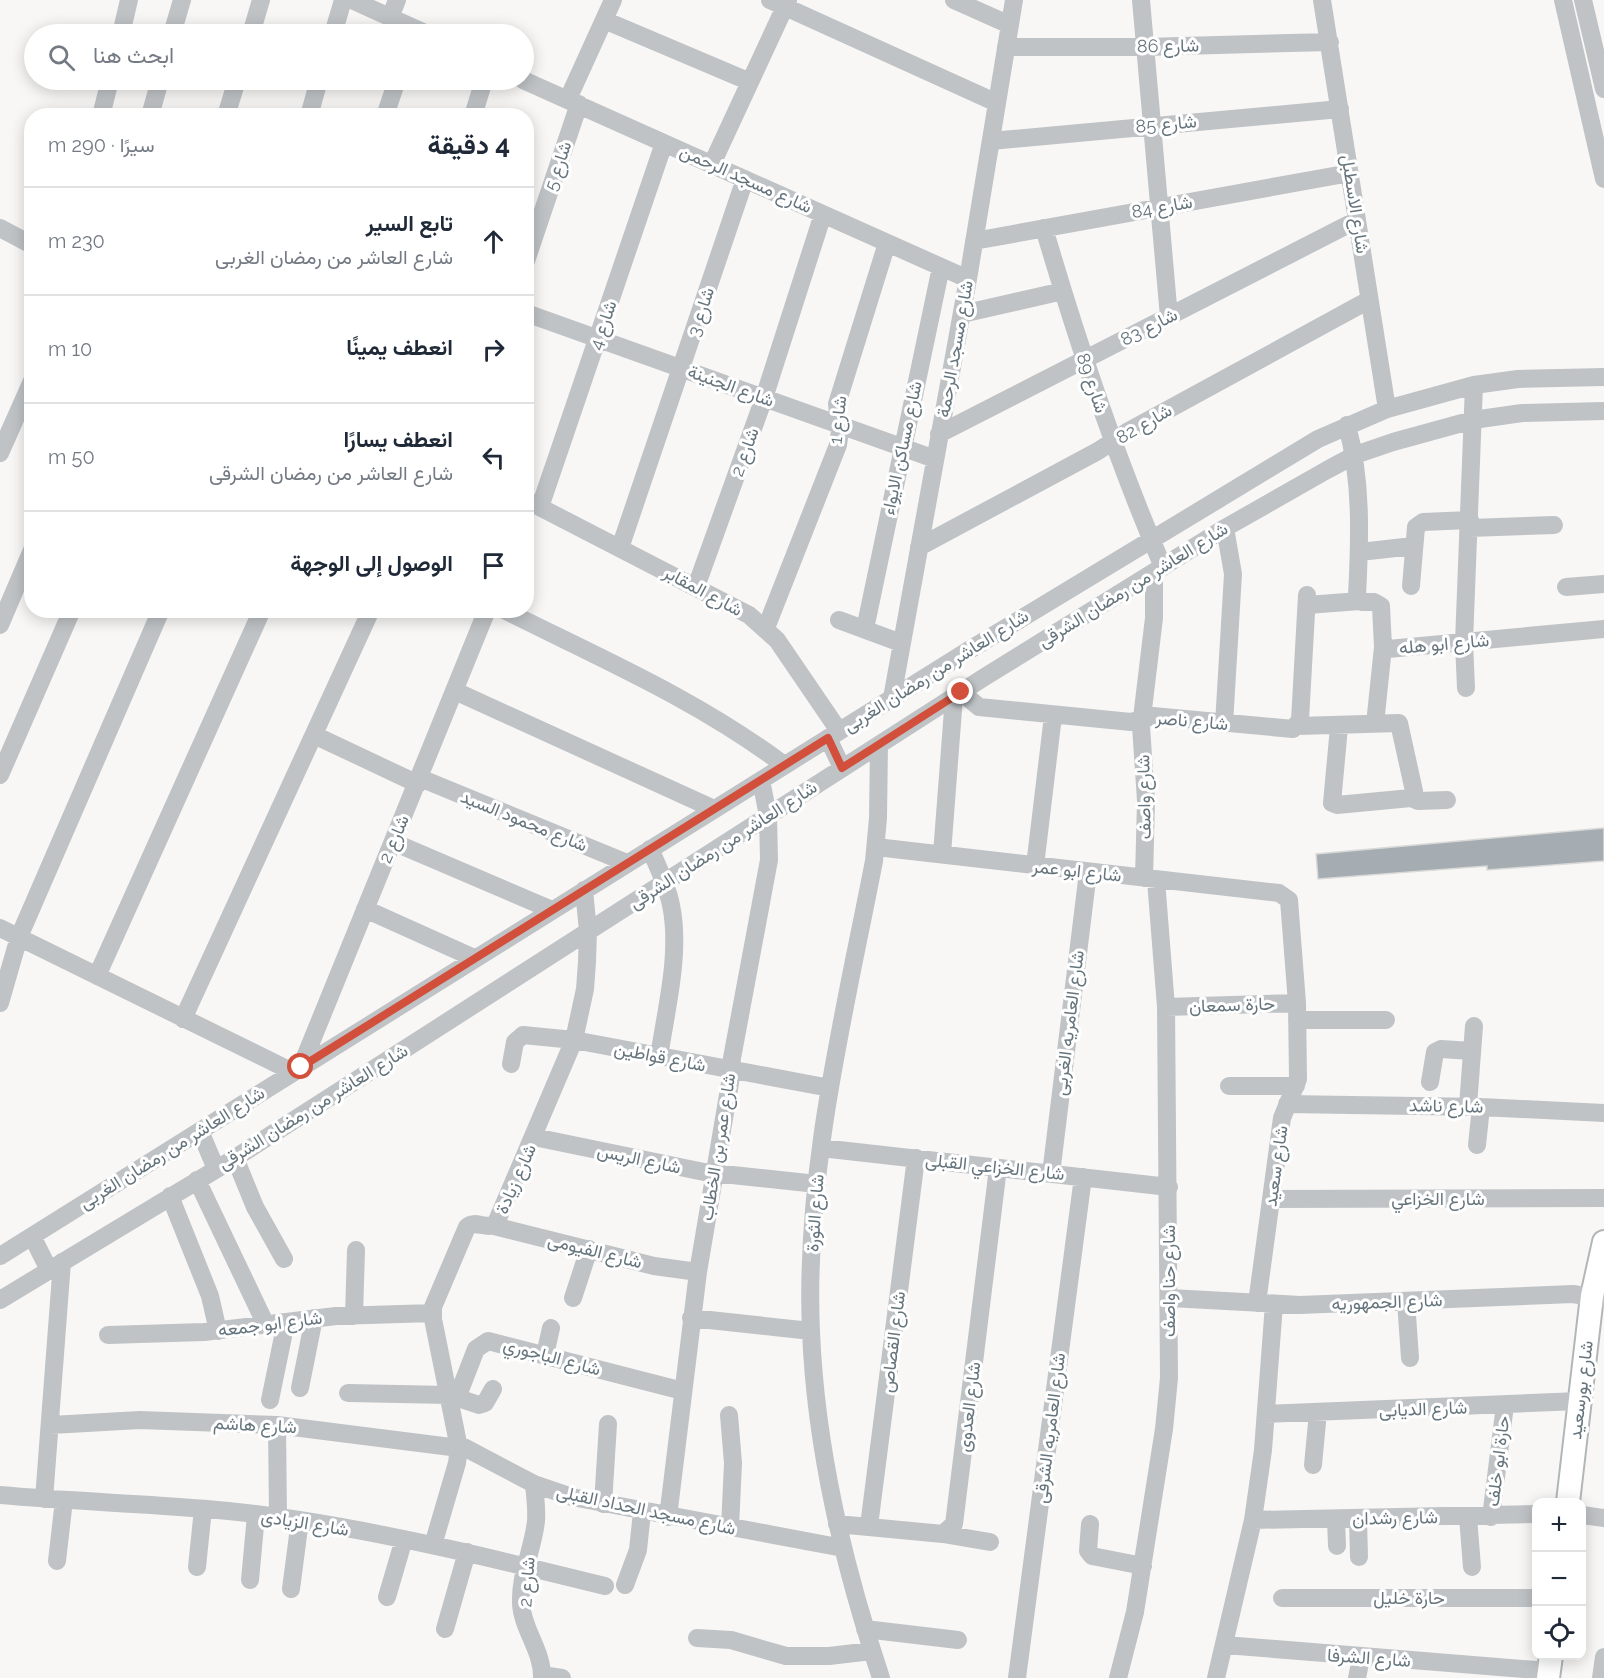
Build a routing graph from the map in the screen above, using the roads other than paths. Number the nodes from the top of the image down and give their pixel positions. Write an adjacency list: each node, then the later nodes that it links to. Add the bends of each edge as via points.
1 (129, 0): 17 (street)
2 (182, 0): 18 (street)
3 (261, 0): 19 (street)
4 (343, 0): 20 (street)
5 (352, 0): 15 (street)
6 (397, 0): 15 (street)
7 (613, 0): 16 (street, شارع 5)
8 (954, 0): 22 (street)
9 (1014, 0): 22 (street, شارع مسجد الرحمة)
10 (1141, 0): 27 (street)
11 (1322, 0): 25 (street, شارع الاسطبل)
12 (1563, 0): 23 (street)
13 (1583, 0): 24 (street)
14 (781, 2): 28 (street); 38 (street)
15 (390, 18): 21 (street)
16 (604, 20): 28 (street); 37 (street, شارع 5)
17 (123, 24)
18 (175, 24)
19 (254, 24)
20 (336, 24)
21 (402, 24)
22 (1010, 25): 26 (street, شارع مسجد الرحمة)
23 (1571, 36): 24 (street); 52 (street)
24 (1598, 40): 30 (street)
25 (1330, 42): 27 (street, شارع 86); 45 (street, شارع الاسطبل)
26 (1006, 47): 27 (street, شارع 86); 38 (street, شارع مسجد الرحمة)
27 (1145, 47): 46 (street)
28 (748, 81): 49 (street)
29 (534, 84): 37 (street, شارع مسجد الرحمن)
30 (1604, 89)
31 (108, 90): 39 (street)
32 (157, 90): 40 (street)
33 (234, 90): 41 (street)
34 (316, 90): 42 (street)
35 (394, 90): 43 (street)
36 (481, 90): 44 (street)
37 (573, 102): 48 (street, شارع مسجد الرحمن); 58 (street, شارع 5)
38 (997, 103): 47 (street, شارع مسجد الرحمة)
39 (103, 108)
40 (152, 108)
41 (228, 108)
42 (311, 108)
43 (388, 108)
44 (475, 108)
45 (1340, 109): 46 (street, شارع 85); 50 (street, شارع الاسطبل)
46 (1152, 126): 47 (street, شارع 85); 53 (street)
47 (991, 141): 60 (street, شارع مسجد الرحمة)
48 (664, 143): 49 (street, شارع مسجد الرحمن); 69 (street, شارع 4)
49 (712, 164): 51 (street, شارع مسجد الرحمن)
50 (1350, 174): 53 (street, شارع 84); 55 (street, شارع الاسطبل)
51 (745, 178): 54 (street, شارع مسجد الرحمن); 71 (street, شارع 3)
52 (1604, 179)
53 (1158, 208): 57 (street, شارع 84); 68 (street)
54 (823, 214): 61 (street, شارع مسجد الرحمن); 74 (street, شارع 2)
55 (1357, 220): 65 (street, شارع الاسطبل); 68 (street, شارع 83)
56 (0, 228): 59 (street)
57 (1044, 228): 60 (street, شارع 84); 64 (street, شارع 89)
58 (534, 234)
59 (24, 241)
60 (974, 241): 63 (street, شارع مسجد الرحمة)
61 (887, 243): 62 (street, شارع مسجد الرحمن); 79 (street, شارع 1, via 837,404)
62 (941, 267): 63 (street, شارع مسجد الرحمن); 83 (street, شارع مساكن الايواء)
63 (968, 279): 66 (street, شارع مسجد الرحمة)
64 (1063, 291): 66 (street); 70 (street, شارع 89)
65 (1369, 300): 76 (street, شارع الاسطبل); 82 (street, شارع 82)
66 (962, 314): 81 (street, شارع مسجد الرحمة)
67 (534, 316): 69 (street, شارع الجنينة)
68 (1169, 317): 70 (street, شارع 83)
69 (599, 340): 71 (street, شارع الجنينة); 87 (street, شارع 4)
70 (1084, 361): 81 (street, شارع 83); 82 (street, شارع 89)
71 (683, 369): 74 (street, شارع الجنينة); 95 (street, شارع 3)
72 (1604, 377): 73 (street, شارع العاشر من رمضان الغربى, via 1562,376)
73 (1474, 385): 76 (street, شارع العاشر من رمضان الغربى); 78 (street)
74 (764, 398): 79 (street, شارع الجنينة); 101 (street, شارع 2)
75 (24, 399): 84 (street)
76 (1387, 409): 80 (street, شارع العاشر من رمضان الغربى)
77 (1604, 411): 78 (street, شارع العاشر من رمضان الشرقى, via 1522,413)
78 (1473, 420): 85 (street, شارع العاشر من رمضان الشرقى, via 1432,429); 89 (street)
79 (838, 425): 83 (street, شارع الجنينة); 112 (street, شارع 1, via 838,445)
80 (1347, 425): 85 (street); 92 (street, شارع العاشر من رمضان الغربى)
81 (939, 434): 86 (street, شارع مسجد الرحمة)
82 (1112, 442): 92 (street, شارع 89); 94 (street, شارع 82)
83 (901, 447): 86 (street, شارع الجنينة); 113 (street, شارع مساكن الايواء)
84 (0, 453)
85 (1355, 455): 91 (street, شارع العاشر من رمضان الشرقى); 96 (street)
86 (935, 459): 94 (street, شارع مسجد الرحمة)
87 (534, 498)
88 (534, 506): 95 (street, شارع المقابر)
89 (1470, 524): 90 (street); 93 (street, via 1419,524 1414,530); 115 (street)
90 (1554, 525)
91 (1225, 528): 98 (street, شارع العاشر من رمضان الشرقى); 127 (street, via 1233,574)
92 (1151, 539): 98 (street, شارع 89); 118 (street, شارع العاشر من رمضان الغربى)
93 (1413, 546): 96 (street); 100 (street)
94 (919, 547): 116 (street, شارع مسجد الرحمة)
95 (620, 548): 101 (street, شارع المقابر)
96 (1360, 552): 103 (street)
97 (24, 569): 111 (street)
98 (1158, 570): 119 (street, شارع العاشر من رمضان الشرقى); 125 (street, شارع واصف)
99 (1604, 584): 102 (street)
100 (1411, 586)
101 (696, 587): 112 (street, شارع المقابر)
102 (1566, 588)
103 (1360, 601): 117 (street, شارع ابو هله, via 1382,606); 128 (street, via 1307,600)
104 (69, 618): 135 (street)
105 (158, 618): 157 (street)
106 (258, 618): 159 (street)
107 (366, 618): 131 (street)
108 (485, 618): 121 (street, شارع 2)
109 (520, 618): 133 (street, via 695,706 746,736)
110 (839, 620): 113 (street)
111 (0, 625)
112 (766, 628): 130 (street, شارع المقابر, via 788,655)
113 (866, 629): 116 (street)
114 (1604, 629): 115 (street, شارع ابو هله)
115 (1464, 642): 117 (street, شارع ابو هله, via 1388,649); 120 (street)
116 (901, 643): 123 (street, شارع مسجد الرحمة)
117 (1383, 646): 126 (street)
118 (966, 652): 119 (street); 123 (street, شارع العاشر من رمضان الغربى)
119 (983, 678): 122 (street, شارع العاشر من رمضان الشرقى)
120 (1466, 688)
121 (455, 691): 137 (street, شارع 2); 140 (street)
122 (958, 694): 124 (street, شارع ناصر, via 980,707); 132 (street, شارع العاشر من رمضان الشرقى); 145 (street)
123 (892, 698): 130 (street, شارع العاشر من رمضان الغربى)
124 (1053, 716): 125 (street, شارع ناصر, via 1131,722); 147 (street)
125 (1141, 719): 127 (street, شارع ناصر, via 1153,716); 149 (street, شارع واصف)
126 (1375, 723): 129 (street, شارع ناصر); 138 (street, شارع ناصر, via 1400,724 1414,791)
127 (1224, 724): 128 (street, شارع ناصر, via 1288,730)
128 (1298, 726): 129 (street, شارع ناصر)
129 (1339, 727): 138 (street, via 1332,803)
130 (834, 734): 133 (street, شارع العاشر من رمضان الغربى); 134 (street, شارع المقابر)
131 (314, 735): 137 (street, شارع محمود السيد); 163 (street)
132 (879, 745): 134 (street, شارع العاشر من رمضان الشرقى); 143 (street, شارع الثورة)
133 (784, 765): 136 (street, شارع العاشر من رمضان الغربى)
134 (842, 768): 141 (street, شارع العاشر من رمضان الشرقى)
135 (0, 775)
136 (760, 780): 140 (street, شارع العاشر من رمضان الغربى); 141 (street, شارع عمر بن الخطاب)
137 (419, 781): 142 (street, شارع 2); 146 (street, شارع محمود السيد)
138 (1411, 798): 139 (street)
139 (1447, 800)
140 (714, 809): 144 (street, شارع العاشر من رمضان الغربى)
141 (768, 816): 150 (street, شارع العاشر من رمضان الشرقى); 171 (street, شارع عمر بن الخطاب, via 767,880)
142 (393, 842): 153 (street, شارع 2); 154 (street)
143 (876, 847): 145 (street, شارع ابو عمر); 175 (street, شارع الثورة)
144 (650, 849): 146 (street, شارع العاشر من رمضان الغربى); 150 (street)
145 (942, 854): 147 (street, شارع ابو عمر)
146 (627, 863): 151 (street, شارع العاشر من رمضان الغربى)
147 (1035, 866): 148 (street, شارع ابو عمر)
148 (1088, 872): 149 (street, شارع ابو عمر); 188 (street, شارع العامريه الغربى)
149 (1150, 879): 152 (street, شارع ابو عمر); 161 (street, شارع حنا واصف)
150 (664, 882): 156 (street, شارع العاشر من رمضان الشرقى); 168 (street, via 671,903 674,936)
151 (584, 890): 154 (street, شارع العاشر من رمضان الغربى); 156 (street, شارع زيادة)
152 (1279, 894): 162 (street, شارع سعيد, via 1290,905)
153 (365, 909): 158 (street); 170 (street, شارع 2)
154 (552, 910): 158 (street, شارع العاشر من رمضان الغربى)
155 (0, 928): 157 (street)
156 (588, 931): 166 (street, شارع زيادة, via 585,989); 183 (street, شارع العاشر من رمضان الشرقى)
157 (19, 937): 159 (street); 160 (street)
158 (474, 958): 170 (street, شارع العاشر من رمضان الغربى)
159 (97, 976): 163 (street)
160 (0, 1003)
161 (1166, 1007): 162 (street, حارة سمعان); 192 (street, شارع حنا واصف)
162 (1297, 1011): 164 (street, حارة سمعان); 174 (street, شارع سعيد)
163 (183, 1019): 170 (street)
164 (1386, 1020)
165 (1474, 1026): 167 (street)
166 (574, 1040): 168 (street, شارع قواطين); 169 (street, شارع قواطين, via 519,1036); 180 (street, شارع زيادة)
167 (1472, 1051): 172 (street, via 1435,1052); 177 (street)
168 (659, 1057): 171 (street, شارع قواطين)
169 (511, 1064)
170 (297, 1070): 179 (street, شارع العاشر من رمضان الغربى)
171 (732, 1070): 175 (street, شارع قواطين); 187 (street, شارع عمر بن الخطاب)
172 (1430, 1083)
173 (1229, 1086): 174 (street)
174 (1296, 1086): 176 (street, شارع سعيد)
175 (830, 1088): 182 (street, شارع الثورة)
176 (1287, 1104): 177 (street, شارع ناشد); 195 (street, شارع سعيد)
177 (1475, 1106): 178 (street, شارع ناشد); 181 (street)
178 (1604, 1113)
179 (200, 1131): 186 (street); 198 (street, شارع العاشر من رمضان الغربى)
180 (534, 1137): 187 (street, شارع الريس); 196 (street, شارع زيادة)
181 (1478, 1145)
182 (821, 1148): 184 (street, شارع الخزاعي القبلى); 191 (street, شارع الثورة)
183 (235, 1158): 186 (street, شارع العاشر من رمضان الشرقى); 203 (street, via 255,1207)
184 (916, 1158): 185 (street, شارع الخزاعي القبلى); 262 (street, شارع القصاص)
185 (998, 1168): 188 (street, شارع الخزاعي القبلى); 264 (street, شارع العدوى, via 955,1519)
186 (216, 1169): 190 (street, شارع العاشر من رمضان الشرقى)
187 (715, 1174): 191 (street, شارع الريس); 205 (street, شارع عمر بن الخطاب)
188 (1051, 1174): 189 (street, شارع الخزاعي القبلى)
189 (1083, 1177): 192 (street, شارع الخزاعي القبلى); 297 (street, شارع العامريه الشرقى)
190 (197, 1180): 193 (street, شارع العاشر من رمضان الشرقى); 217 (street)
191 (817, 1184): 220 (street, شارع الثورة)
192 (1168, 1187): 207 (street, شارع حنا واصف)
193 (170, 1197): 204 (street, شارع العاشر من رمضان الشرقى); 219 (street, via 210,1296)
194 (1604, 1198): 195 (street, شارع الخزاعي)
195 (1271, 1199): 211 (street, شارع سعيد)
196 (494, 1226): 200 (street, شارع الفيومى); 212 (street, شارع زيادة, via 467,1227)
197 (0, 1238): 198 (street)
198 (26, 1240): 202 (street, شارع العاشر من رمضان الغربى); 204 (street)
199 (1604, 1242): 208 (main road, شارع بورسعيد)
200 (589, 1249): 205 (street, شارع الفيومى, via 654,1266); 206 (street)
201 (356, 1250): 213 (street)
202 (0, 1256)
203 (284, 1259)
204 (56, 1266): 209 (street, شارع العاشر من رمضان الشرقى); 236 (street)
205 (698, 1272): 215 (street, شارع عمر بن الخطاب)
206 (573, 1298)
207 (1170, 1298): 211 (street, شارع الجمهوريه); 274 (street, شارع حنا واصف, via 1167,1403)
208 (1598, 1298): 210 (street, شارع الجمهوريه, via 1574,1294); 230 (main road, شارع بورسعيد)
209 (0, 1300)
210 (1406, 1301): 211 (street, شارع الجمهوريه); 223 (street)
211 (1266, 1304): 233 (street, شارع سعيد)
212 (433, 1313): 213 (street, شارع ابو جمعه); 228 (street, شارع زيادة)
213 (354, 1316): 214 (street, شارع ابو جمعه)
214 (314, 1318): 216 (street, شارع ابو جمعه); 224 (street)
215 (691, 1318): 220 (street); 226 (street, شارع عمر بن الخطاب)
216 (286, 1322): 217 (street, شارع ابو جمعه); 229 (street)
217 (266, 1325): 219 (street, شارع ابو جمعه)
218 (551, 1328): 222 (street)
219 (219, 1330): 221 (street, شارع ابو جمعه)
220 (811, 1331): 260 (street, شارع الثورة, via 820,1428)
221 (108, 1335)
222 (545, 1355): 226 (street, شارع الباجوري); 228 (street, شارع الباجوري, via 483,1342)
223 (1410, 1358)
224 (300, 1388)
225 (493, 1389): 228 (street, via 483,1405)
226 (682, 1391): 252 (street, شارع عمر بن الخطاب)
227 (348, 1393): 228 (street)
228 (453, 1397): 238 (street, شارع زيادة)
229 (270, 1400)
230 (1579, 1401): 231 (street, شارع الديابى); 242 (main road, شارع بورسعيد)
231 (1505, 1405): 232 (street, شارع الديابى); 254 (street, حارة ابو خلف)
232 (1318, 1412): 233 (street, شارع الديابى); 239 (street)
233 (1266, 1414): 259 (street, شارع سعيد)
234 (729, 1415): 263 (street, via 733,1463)
235 (608, 1424): 245 (street)
236 (51, 1425): 237 (street, شارع هاشم, via 140,1420); 243 (street)
237 (278, 1425): 238 (street, شارع هاشم); 251 (street)
238 (459, 1446): 240 (street, شارع مسجد الحداد القبلى); 267 (street, شارع زيادة)
239 (1313, 1465)
240 (534, 1484): 245 (street, شارع مسجد الحداد القبلى); 273 (street, شارع 2, via 536,1522)
241 (0, 1495): 243 (street, شارع الزيادى)
242 (1569, 1498)
243 (44, 1499): 244 (street, شارع الزيادى)
244 (64, 1500): 246 (street, شارع الزيادى); 272 (street)
245 (603, 1504): 247 (street, شارع مسجد الحداد القبلى)
246 (203, 1509): 249 (street, شارع الزيادى); 275 (street)
247 (642, 1512): 252 (street, شارع مسجد الحداد القبلى); 278 (street, via 638,1550)
248 (1532, 1514): 254 (street, شارع رشدان)
249 (256, 1515): 251 (street, شارع الزيادى); 277 (street)
250 (1586, 1516): 255 (street)
251 (278, 1517): 258 (street, شارع الزيادى)
252 (668, 1517): 263 (street, شارع مسجد الحداد القبلى)
253 (1468, 1517): 254 (street, شارع رشدان); 257 (street, شارع رشدان); 276 (street)
254 (1491, 1517)
255 (1604, 1518)
256 (1336, 1519): 257 (street, شارع رشدان); 259 (street, شارع رشدان); 268 (street)
257 (1358, 1519): 271 (street)
258 (300, 1520): 265 (street, شارع الزيادى); 280 (street)
259 (1253, 1520): 288 (street, شارع سعيد)
260 (837, 1524): 262 (street); 269 (street, شارع الثورة)
261 (1090, 1524): 274 (street, via 1088,1551 1092,1556)
262 (869, 1526): 264 (street)
263 (730, 1528): 269 (street, شارع مسجد الحداد القبلى)
264 (943, 1534): 266 (street)
265 (404, 1539): 267 (street, شارع الزيادى); 281 (street)
266 (990, 1542)
267 (433, 1545): 270 (street, شارع الزيادى)
268 (1336, 1546)
269 (843, 1548): 285 (street, شارع الثورة)
270 (467, 1552): 273 (street, شارع الزيادى); 284 (street)
271 (1359, 1557)
272 (57, 1561)
273 (525, 1566): 279 (street, شارع الزيادى); 294 (street, شارع 2, via 522,1606 542,1665)
274 (1143, 1566): 298 (street, شارع حنا واصف)
275 (197, 1567)
276 (1472, 1567)
277 (250, 1580)
278 (625, 1585)
279 (605, 1587)
280 (291, 1589)
281 (387, 1597)
282 (1282, 1598): 283 (street, حارة خليل)
283 (1532, 1598)
284 (445, 1629)
285 (865, 1629): 287 (street); 289 (street, شارع الثورة)
286 (697, 1638): 289 (street, via 731,1640 786,1656)
287 (958, 1640)
288 (1225, 1645): 291 (street, شارع الشرفا); 299 (street, شارع سعيد)
289 (872, 1651): 296 (street, شارع الثورة)
290 (1604, 1657): 301 (street)
291 (1361, 1658): 293 (street, شارع الشرفا); 300 (street)
292 (1550, 1668): 293 (street, شارع الشرفا)
293 (1407, 1669)
294 (542, 1677): 295 (street)
295 (562, 1678)
296 (881, 1678)
297 (1017, 1678)
298 (1118, 1678)
299 (1216, 1678)
300 (1357, 1678)
301 (1601, 1678)

